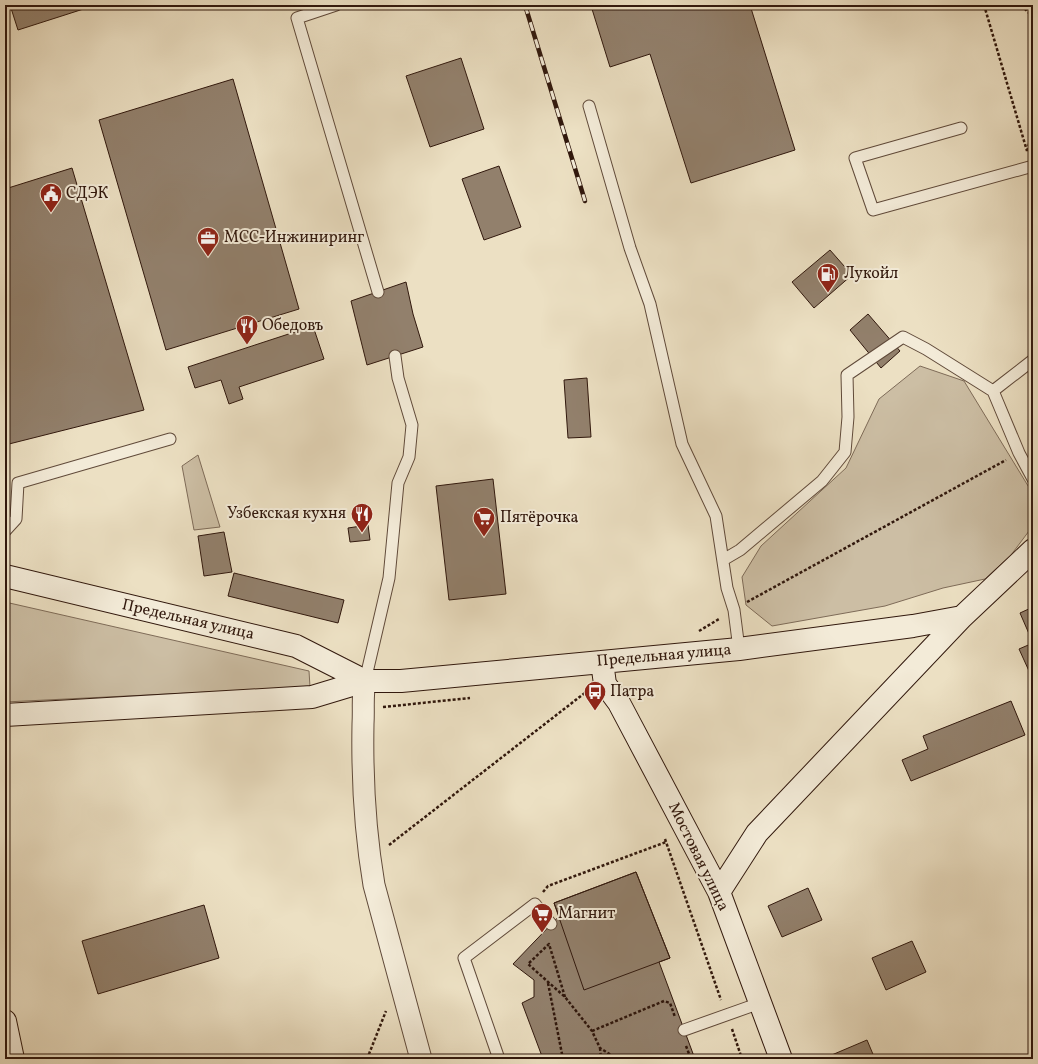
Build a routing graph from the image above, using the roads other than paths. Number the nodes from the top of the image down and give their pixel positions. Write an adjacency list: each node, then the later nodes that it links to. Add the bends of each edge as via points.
1 (336, 5): 5 (lane, via 297,18)
2 (589, 106): 13 (lane, via 630,248 650,304 682,444 716,516)
3 (961, 128): 4 (lane, via 855,158 873,210)
4 (1033, 166)
5 (378, 292)
6 (395, 356): 18 (lane, via 398,378 412,425 409,456 398,484 389,578)
7 (1033, 360): 8 (lane)
8 (993, 391): 10 (lane, via 1018,453); 13 (lane, via 903,337 847,375 848,417 845,452 822,480 740,550)
9 (170, 440): 11 (lane, via 18,483 16,519)
10 (1033, 479)
11 (5, 531)
12 (1033, 550): 15 (street)
13 (723, 560): 16 (lane, via 727,588 734,610)
14 (5, 576): 18 (street, Предельная улица, via 296,646)
15 (962, 617): 16 (street, Предельная улица); 20 (street, via 757,833)
16 (738, 650): 17 (street, Предельная улица)
17 (602, 662): 18 (street, Предельная улица, via 401,681); 20 (street, Мостовая улица, via 605,684 619,704)
18 (364, 681): 19 (street, Предельная улица, via 312,698); 26 (street, via 362,772 370,860 374,885)
19 (5, 715)
20 (719, 892): 22 (street, Мостовая улица)
21 (551, 924): 27 (lane, via 535,904 464,958)
22 (760, 1003): 24 (lane); 28 (street, Мостовая улица)
23 (5, 1021): 25 (street)
24 (681, 1027)
25 (13, 1059)
26 (421, 1059)
27 (499, 1059)
28 (781, 1059)

